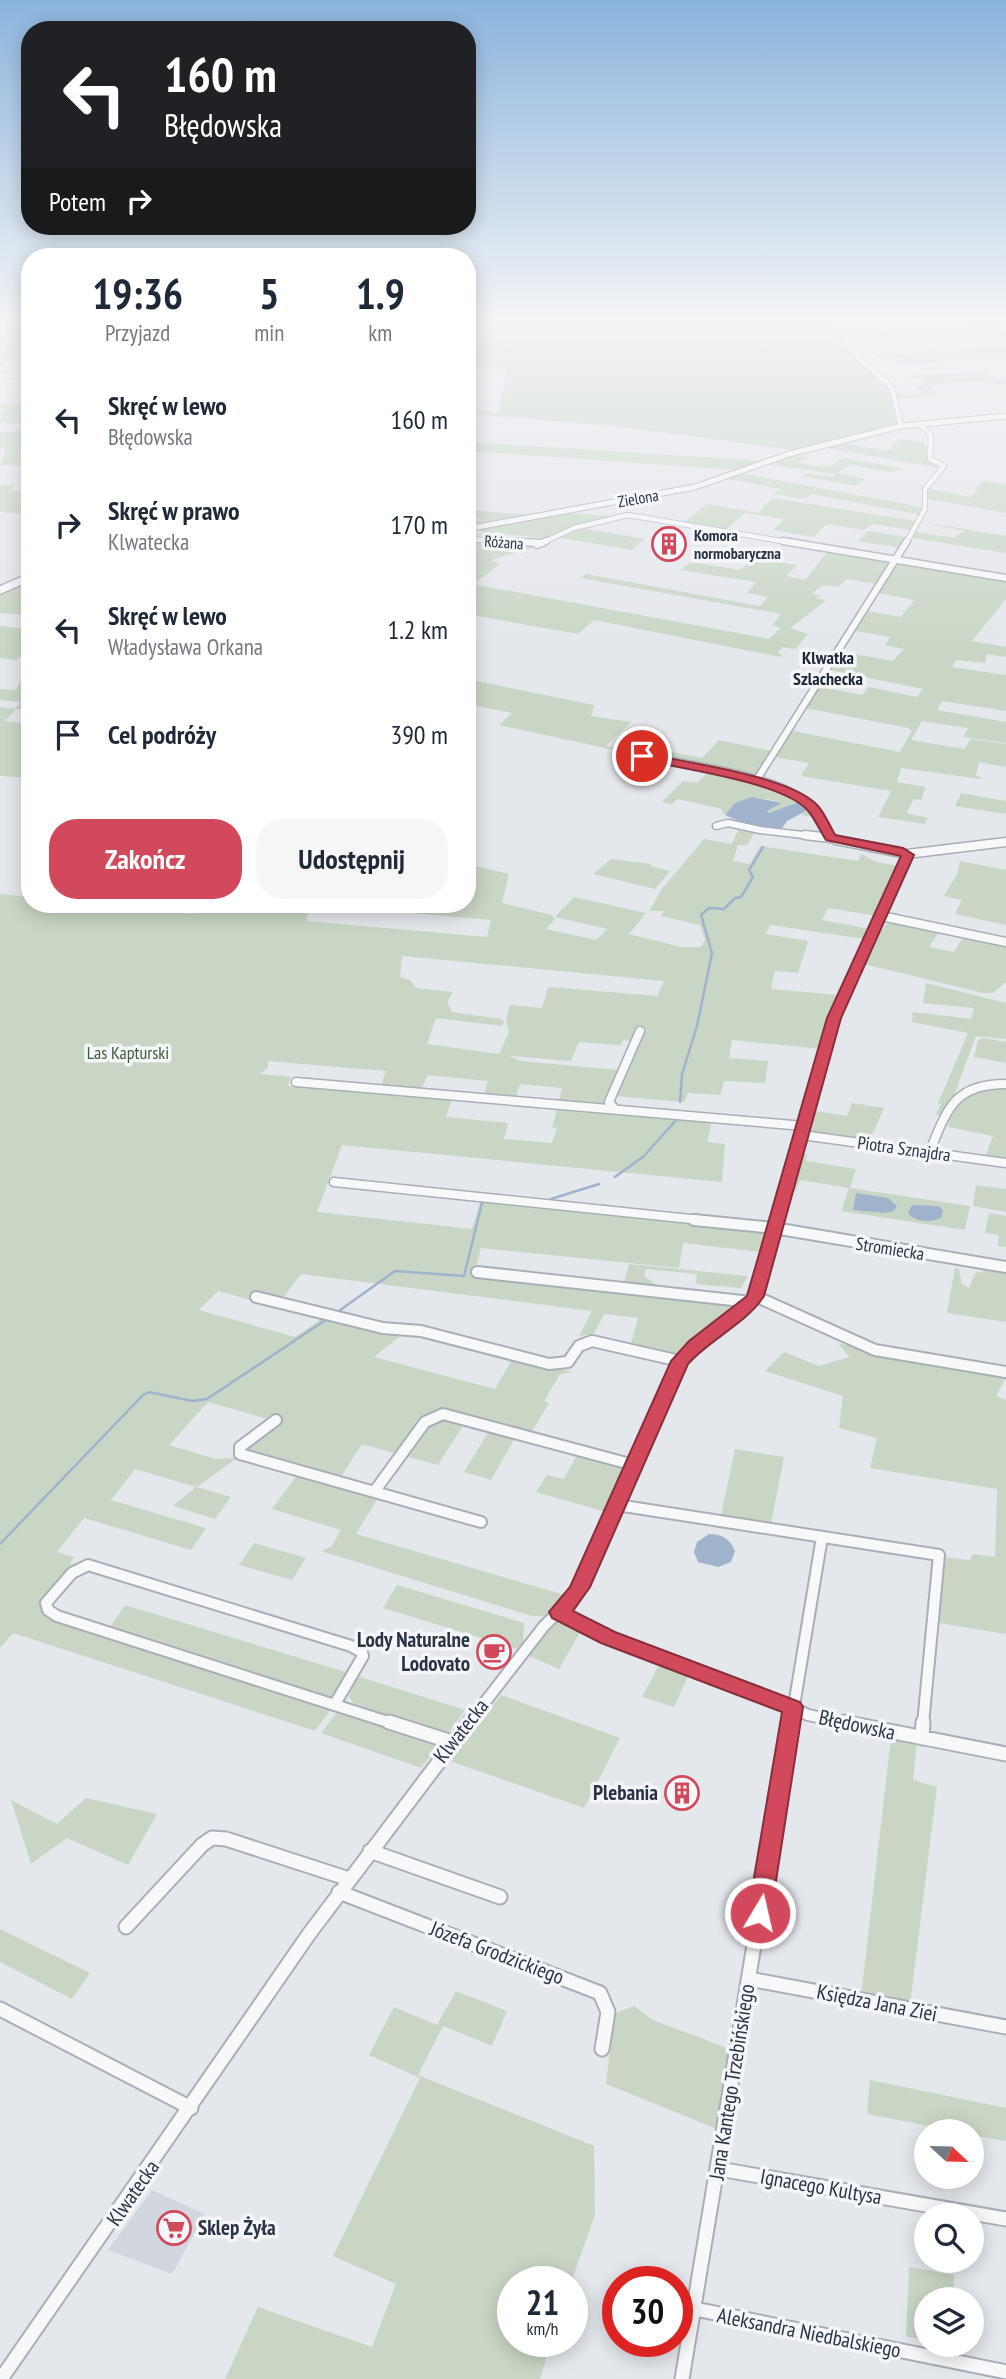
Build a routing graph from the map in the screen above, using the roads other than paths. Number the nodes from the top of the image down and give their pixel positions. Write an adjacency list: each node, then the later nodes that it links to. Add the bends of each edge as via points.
1 (897, 427): 3 (street, Zielona, via 804,450 695,487)
2 (923, 427): 5 (street, via 931,435 930,460 944,466 925,489 925,509)
3 (476, 527)
4 (476, 540): 5 (street, Różana, via 540,544 580,526 628,515)
5 (895, 559): 6 (street); 10 (street)
6 (1006, 578)
7 (21, 581): 8 (street)
8 (0, 590)
9 (629, 753): 10 (street)
10 (756, 781): 12 (street, via 804,800)
11 (716, 825): 12 (street)
12 (830, 838): 14 (street)
13 (1006, 842): 14 (street)
14 (907, 854): 15 (street)
15 (881, 916): 16 (street); 21 (street, via 834,1018)
16 (1006, 942)
17 (639, 1031): 20 (street, via 609,1102)
18 (296, 1082): 20 (street, Piotra Sznajdra)
19 (1006, 1084): 22 (street, via 964,1090 944,1118)
20 (615, 1109): 21 (street, Piotra Sznajdra)
21 (803, 1130): 22 (street, Piotra Sznajdra); 25 (street)
22 (929, 1153): 23 (street, Piotra Sznajdra)
23 (1006, 1163)
24 (334, 1182): 25 (street, Stromiecka)
25 (774, 1228): 26 (street, Stromiecka); 29 (street)
26 (1006, 1267)
27 (477, 1272): 29 (street)
28 (256, 1297): 30 (street, via 556,1365 568,1362 579,1346 592,1340)
29 (753, 1299): 30 (street, Klwatecka); 31 (street, via 875,1350)
30 (680, 1361): 33 (street, Klwatecka)
31 (1006, 1372)
32 (276, 1420): 34 (street, via 240,1447 240,1454)
33 (634, 1465): 34 (street, via 443,1413 425,1422); 35 (street, Klwatecka)
34 (374, 1492): 36 (street)
35 (617, 1505): 37 (street); 38 (street, Klwatecka, via 578,1592)
36 (481, 1522)
37 (822, 1537): 40 (street, Jana Kantego Trzebińskiego); 41 (street, via 939,1555)
38 (559, 1612): 40 (street, Błędowska, via 608,1637); 42 (street, Klwatecka)
39 (335, 1704): 39 (street, via 363,1656 351,1646 88,1565 72,1573 46,1603 57,1616); 42 (street)
40 (793, 1707): 41 (street, Błędowska, via 816,1717); 49 (street, Jana Kantego Trzebińskiego)
41 (922, 1738): 43 (street, Błędowska)
42 (452, 1742): 44 (street, Klwatecka)
43 (1006, 1754)
44 (370, 1851): 45 (street, Klwatecka); 47 (street)
45 (349, 1879): 46 (street, Klwatecka); 48 (street, via 212,1838)
46 (339, 1892): 52 (street, Józefa Grodzickiego, via 600,1993 609,2011); 53 (street, Klwatecka)
47 (500, 1897)
48 (126, 1927)
49 (749, 1979): 51 (street, Księdza Jana Ziei); 54 (street, Jana Kantego Trzebińskiego)
50 (0, 2009): 53 (street)
51 (1006, 2027)
52 (602, 2049)
53 (191, 2108): 58 (street, Klwatecka)
54 (719, 2169): 55 (street, Ignacego Kultysa); 56 (street, Jana Kantego Trzebińskiego)
55 (1006, 2219)
56 (695, 2309): 57 (street, Aleksandra Niedbalskiego); 59 (street, Jana Kantego Trzebińskiego)
57 (1006, 2372)
58 (1, 2379)
59 (682, 2379)

